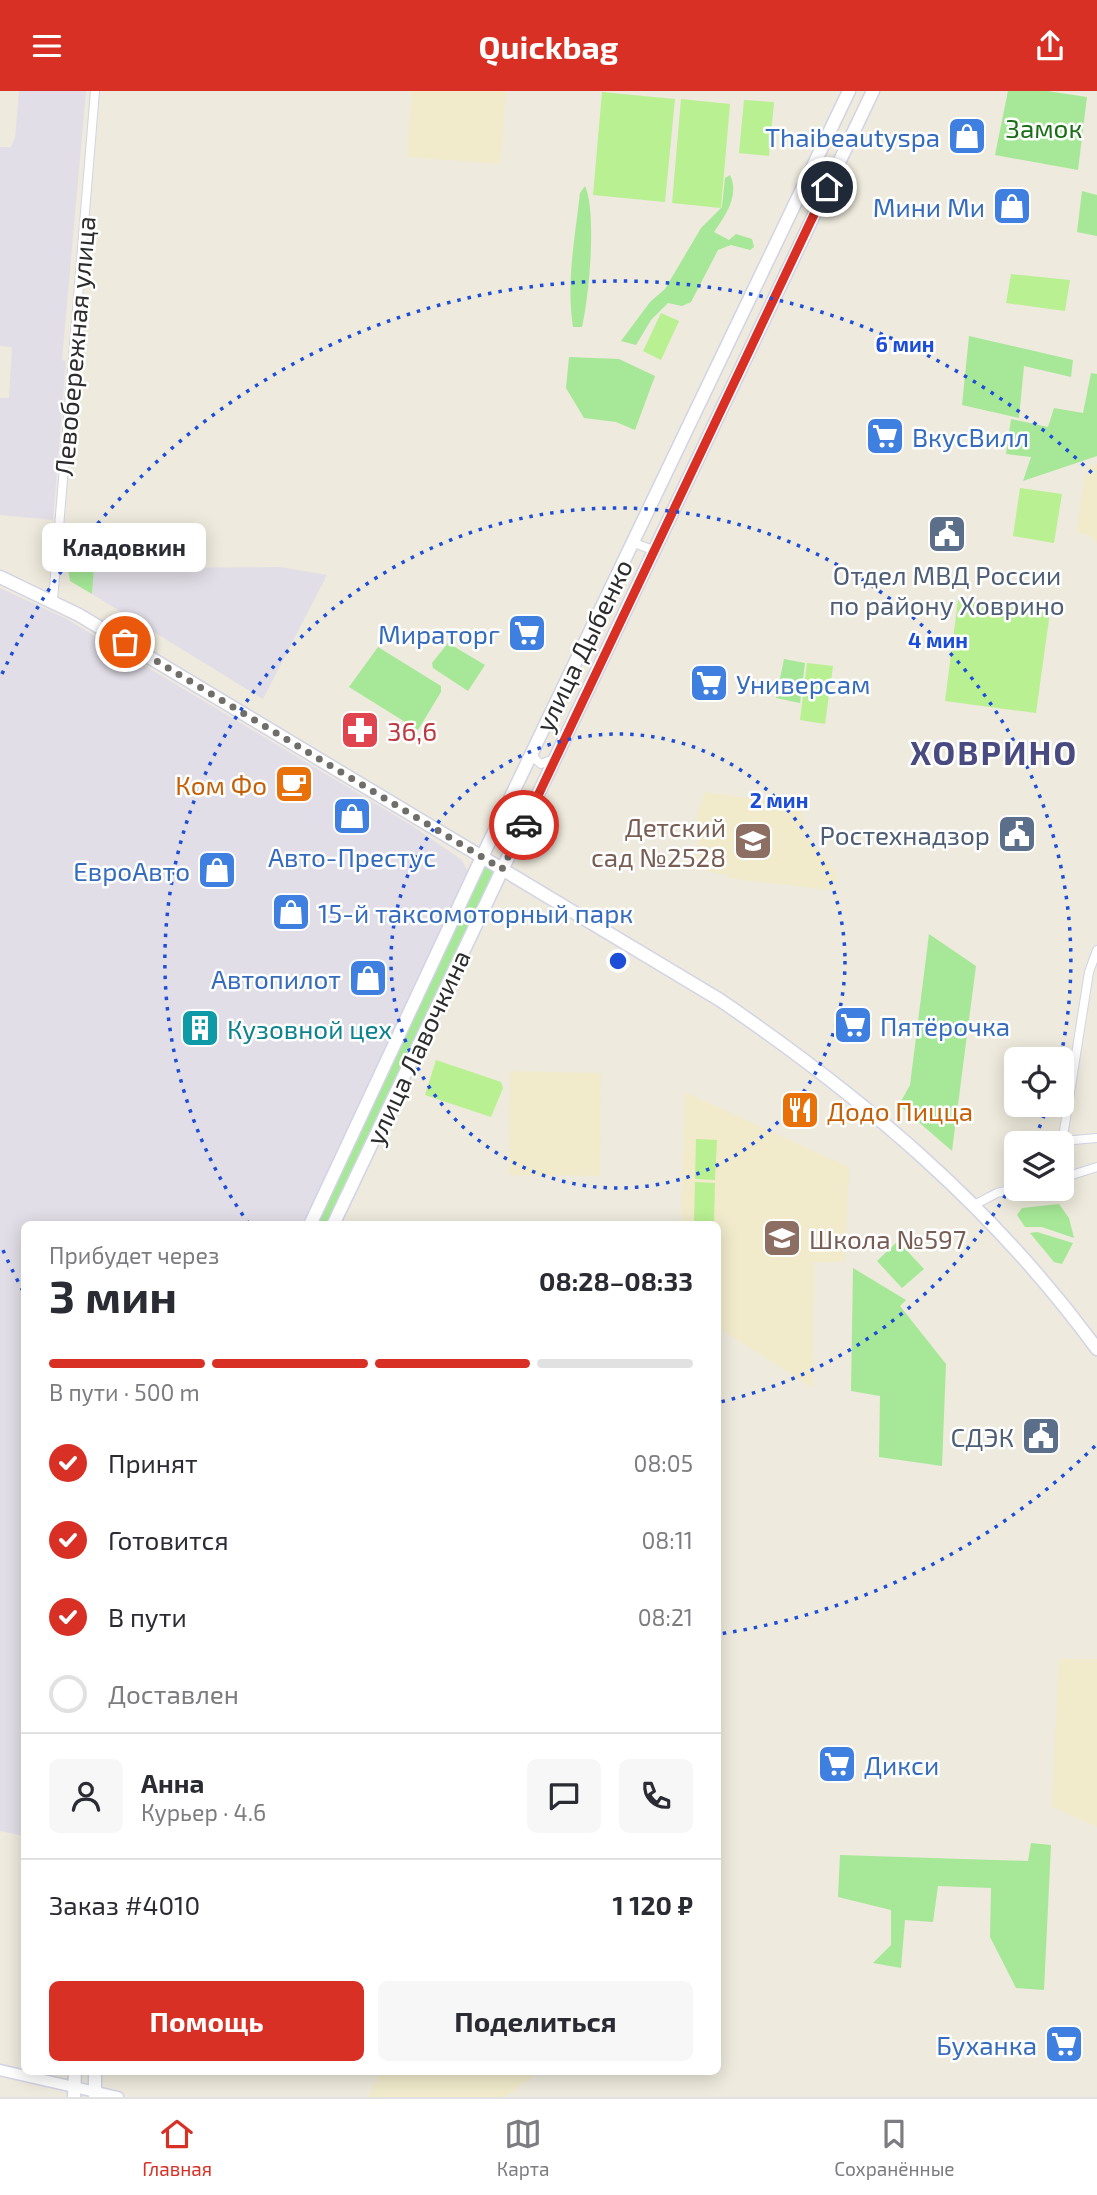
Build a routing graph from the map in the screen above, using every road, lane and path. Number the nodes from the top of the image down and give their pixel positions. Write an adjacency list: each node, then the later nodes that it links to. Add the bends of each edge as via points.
1 (95, 91): 7 (street, Левобережная улица)
2 (849, 91): 4 (main road, улица Дыбенко)
3 (873, 91): 5 (main road, улица Дыбенко)
4 (632, 542): 5 (street, улица Дыбенко); 8 (main road, улица Дыбенко)
5 (655, 551): 9 (main road, улица Дыбенко)
6 (0, 577): 7 (main road)
7 (52, 600): 10 (main road)
8 (534, 747): 9 (street, улица Дыбенко, via 538,762 546,765); 10 (main road, улица Дыбенко)
9 (556, 758): 11 (main road, улица Дыбенко)
10 (482, 857): 11 (main road); 20 (main road, улица Лавочкина)
11 (502, 869): 19 (main road, via 720,1000 802,1057); 21 (main road, улица Лавочкина)
12 (1097, 950): 13 (street, via 1089,972)
13 (1064, 1131)
14 (1097, 1138): 15 (street)
15 (1074, 1141)
16 (1097, 1167): 17 (street)
17 (1074, 1174)
18 (1004, 1191): 19 (street)
19 (976, 1204): 22 (main road, via 1050,1287)
20 (312, 1221)
21 (335, 1221)
22 (1097, 1349)
23 (0, 2070): 24 (street)
24 (21, 2074)
25 (25, 2075): 27 (street)
26 (95, 2075): 28 (main road)
27 (75, 2085): 28 (street)
28 (95, 2094): 29 (street)
29 (118, 2097)

